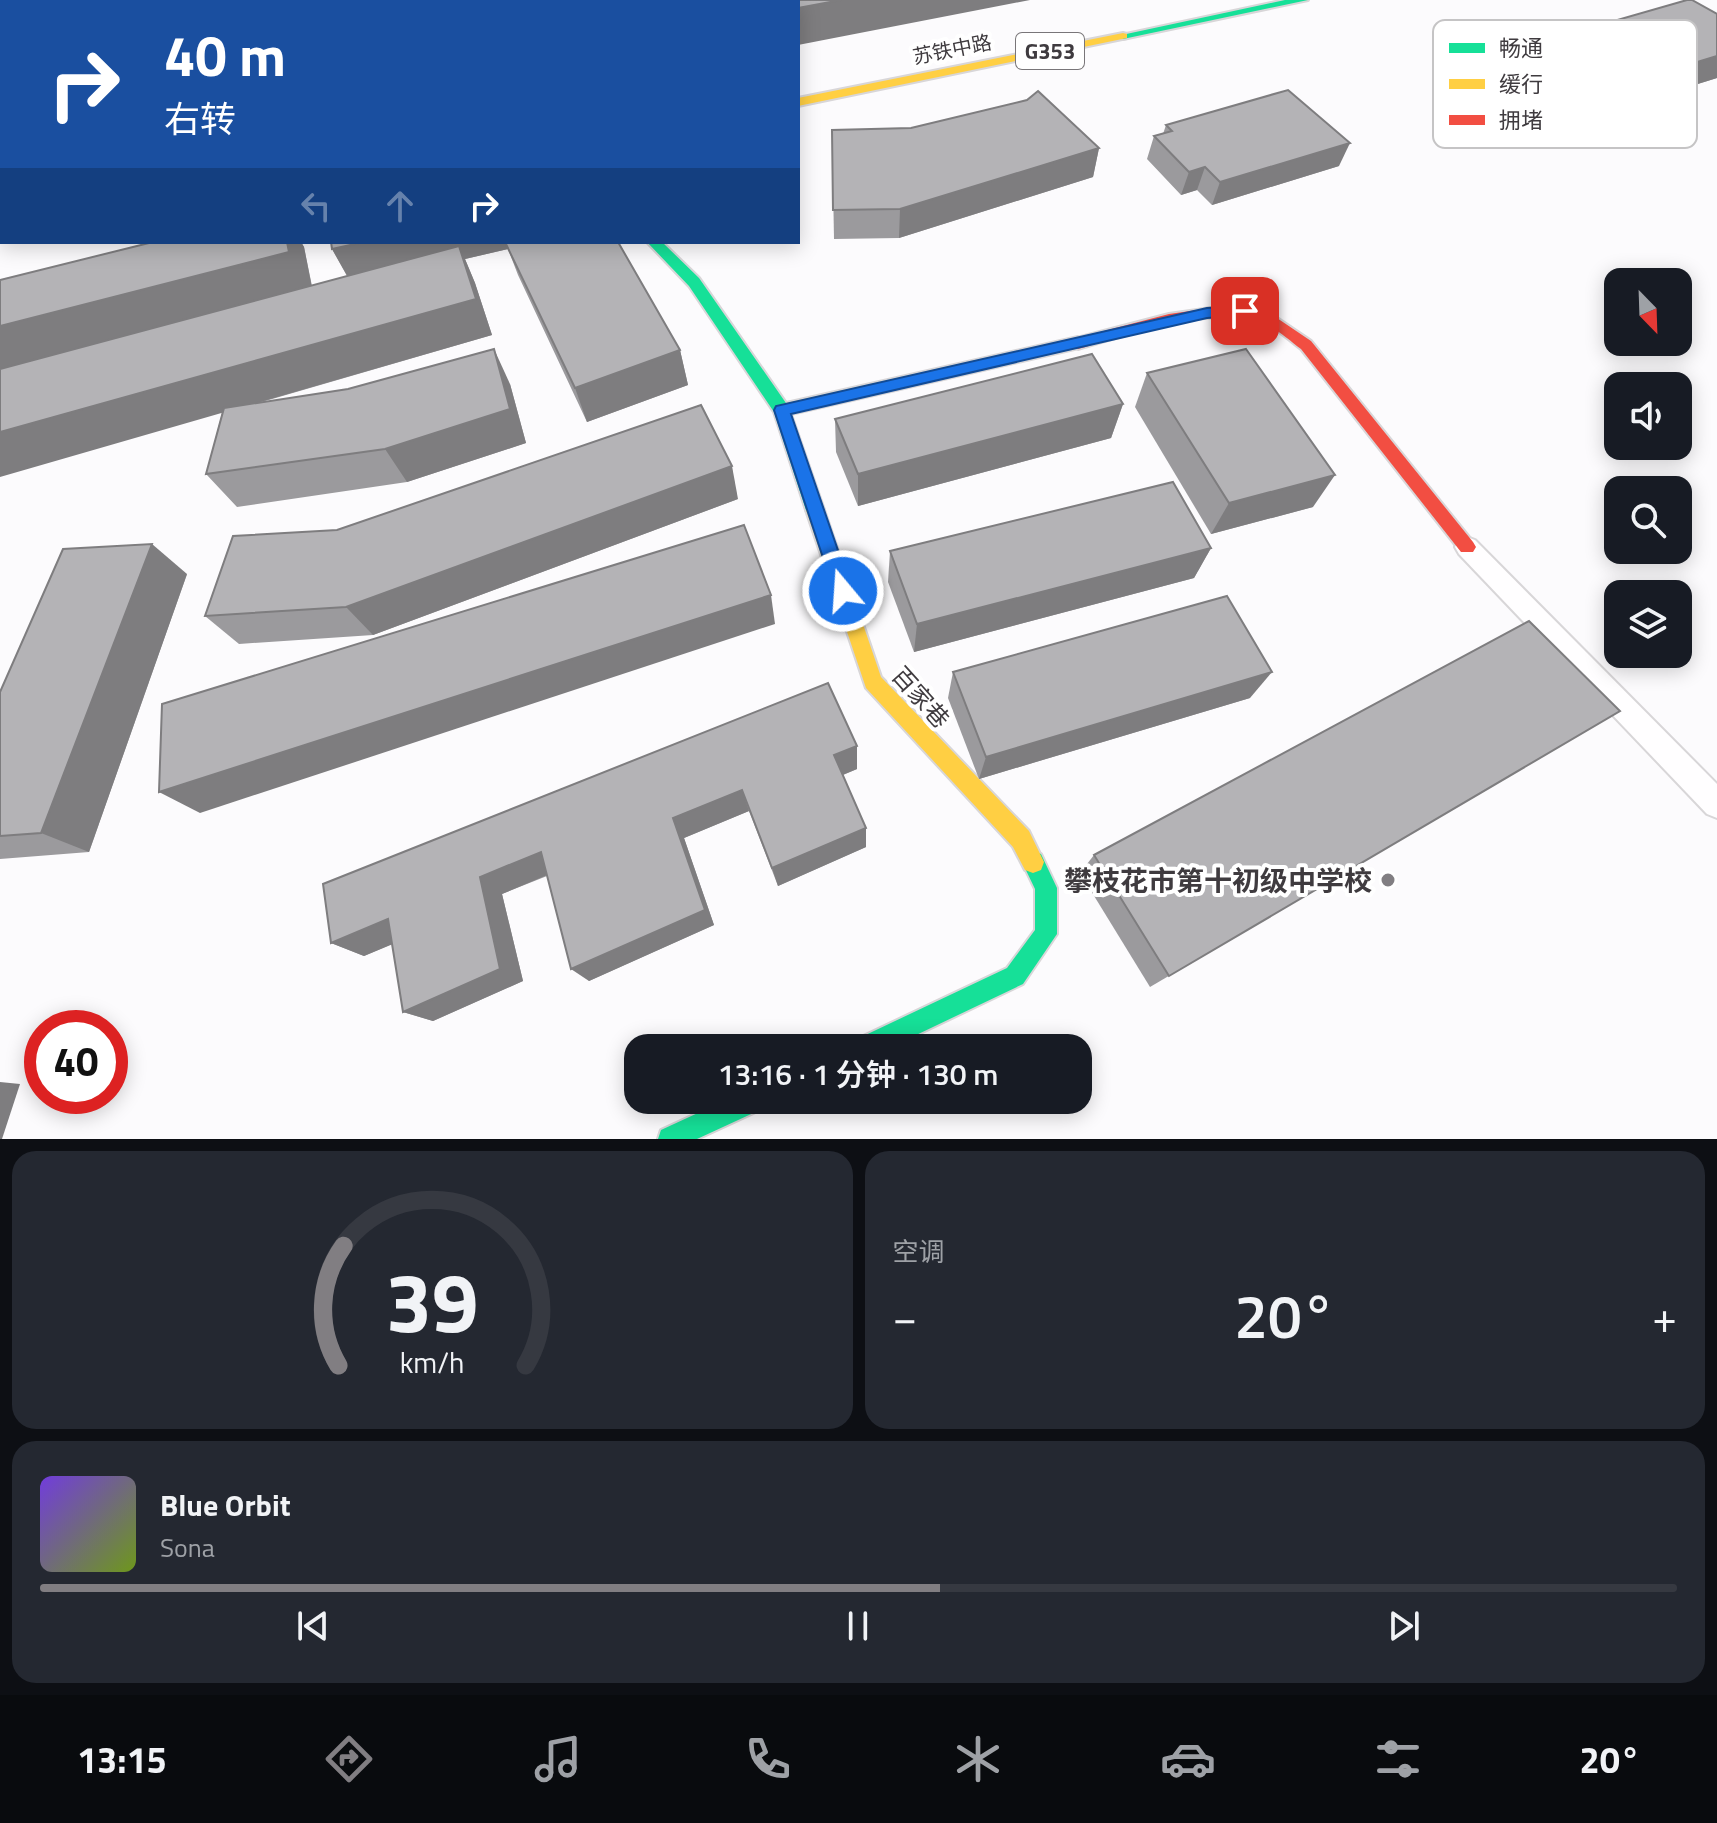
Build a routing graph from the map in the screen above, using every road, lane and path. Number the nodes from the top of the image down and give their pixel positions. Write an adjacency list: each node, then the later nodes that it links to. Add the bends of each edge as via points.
1 (1302, 0): 2 (main road, 苏铁中路 / G353)
2 (800, 102)
3 (656, 244): 4 (main road, 百家巷, via 694,282)
4 (782, 410): 5 (main road, via 1207,313 1245,311 1278,322 1306,345); 7 (main road, 百家巷, via 873,682 1021,839 1046,888 1046,934 1015,976)
5 (1467, 547): 6 (lane)
6 (1717, 804)
7 (893, 1034)
8 (723, 1114): 9 (main road)
9 (670, 1139)

